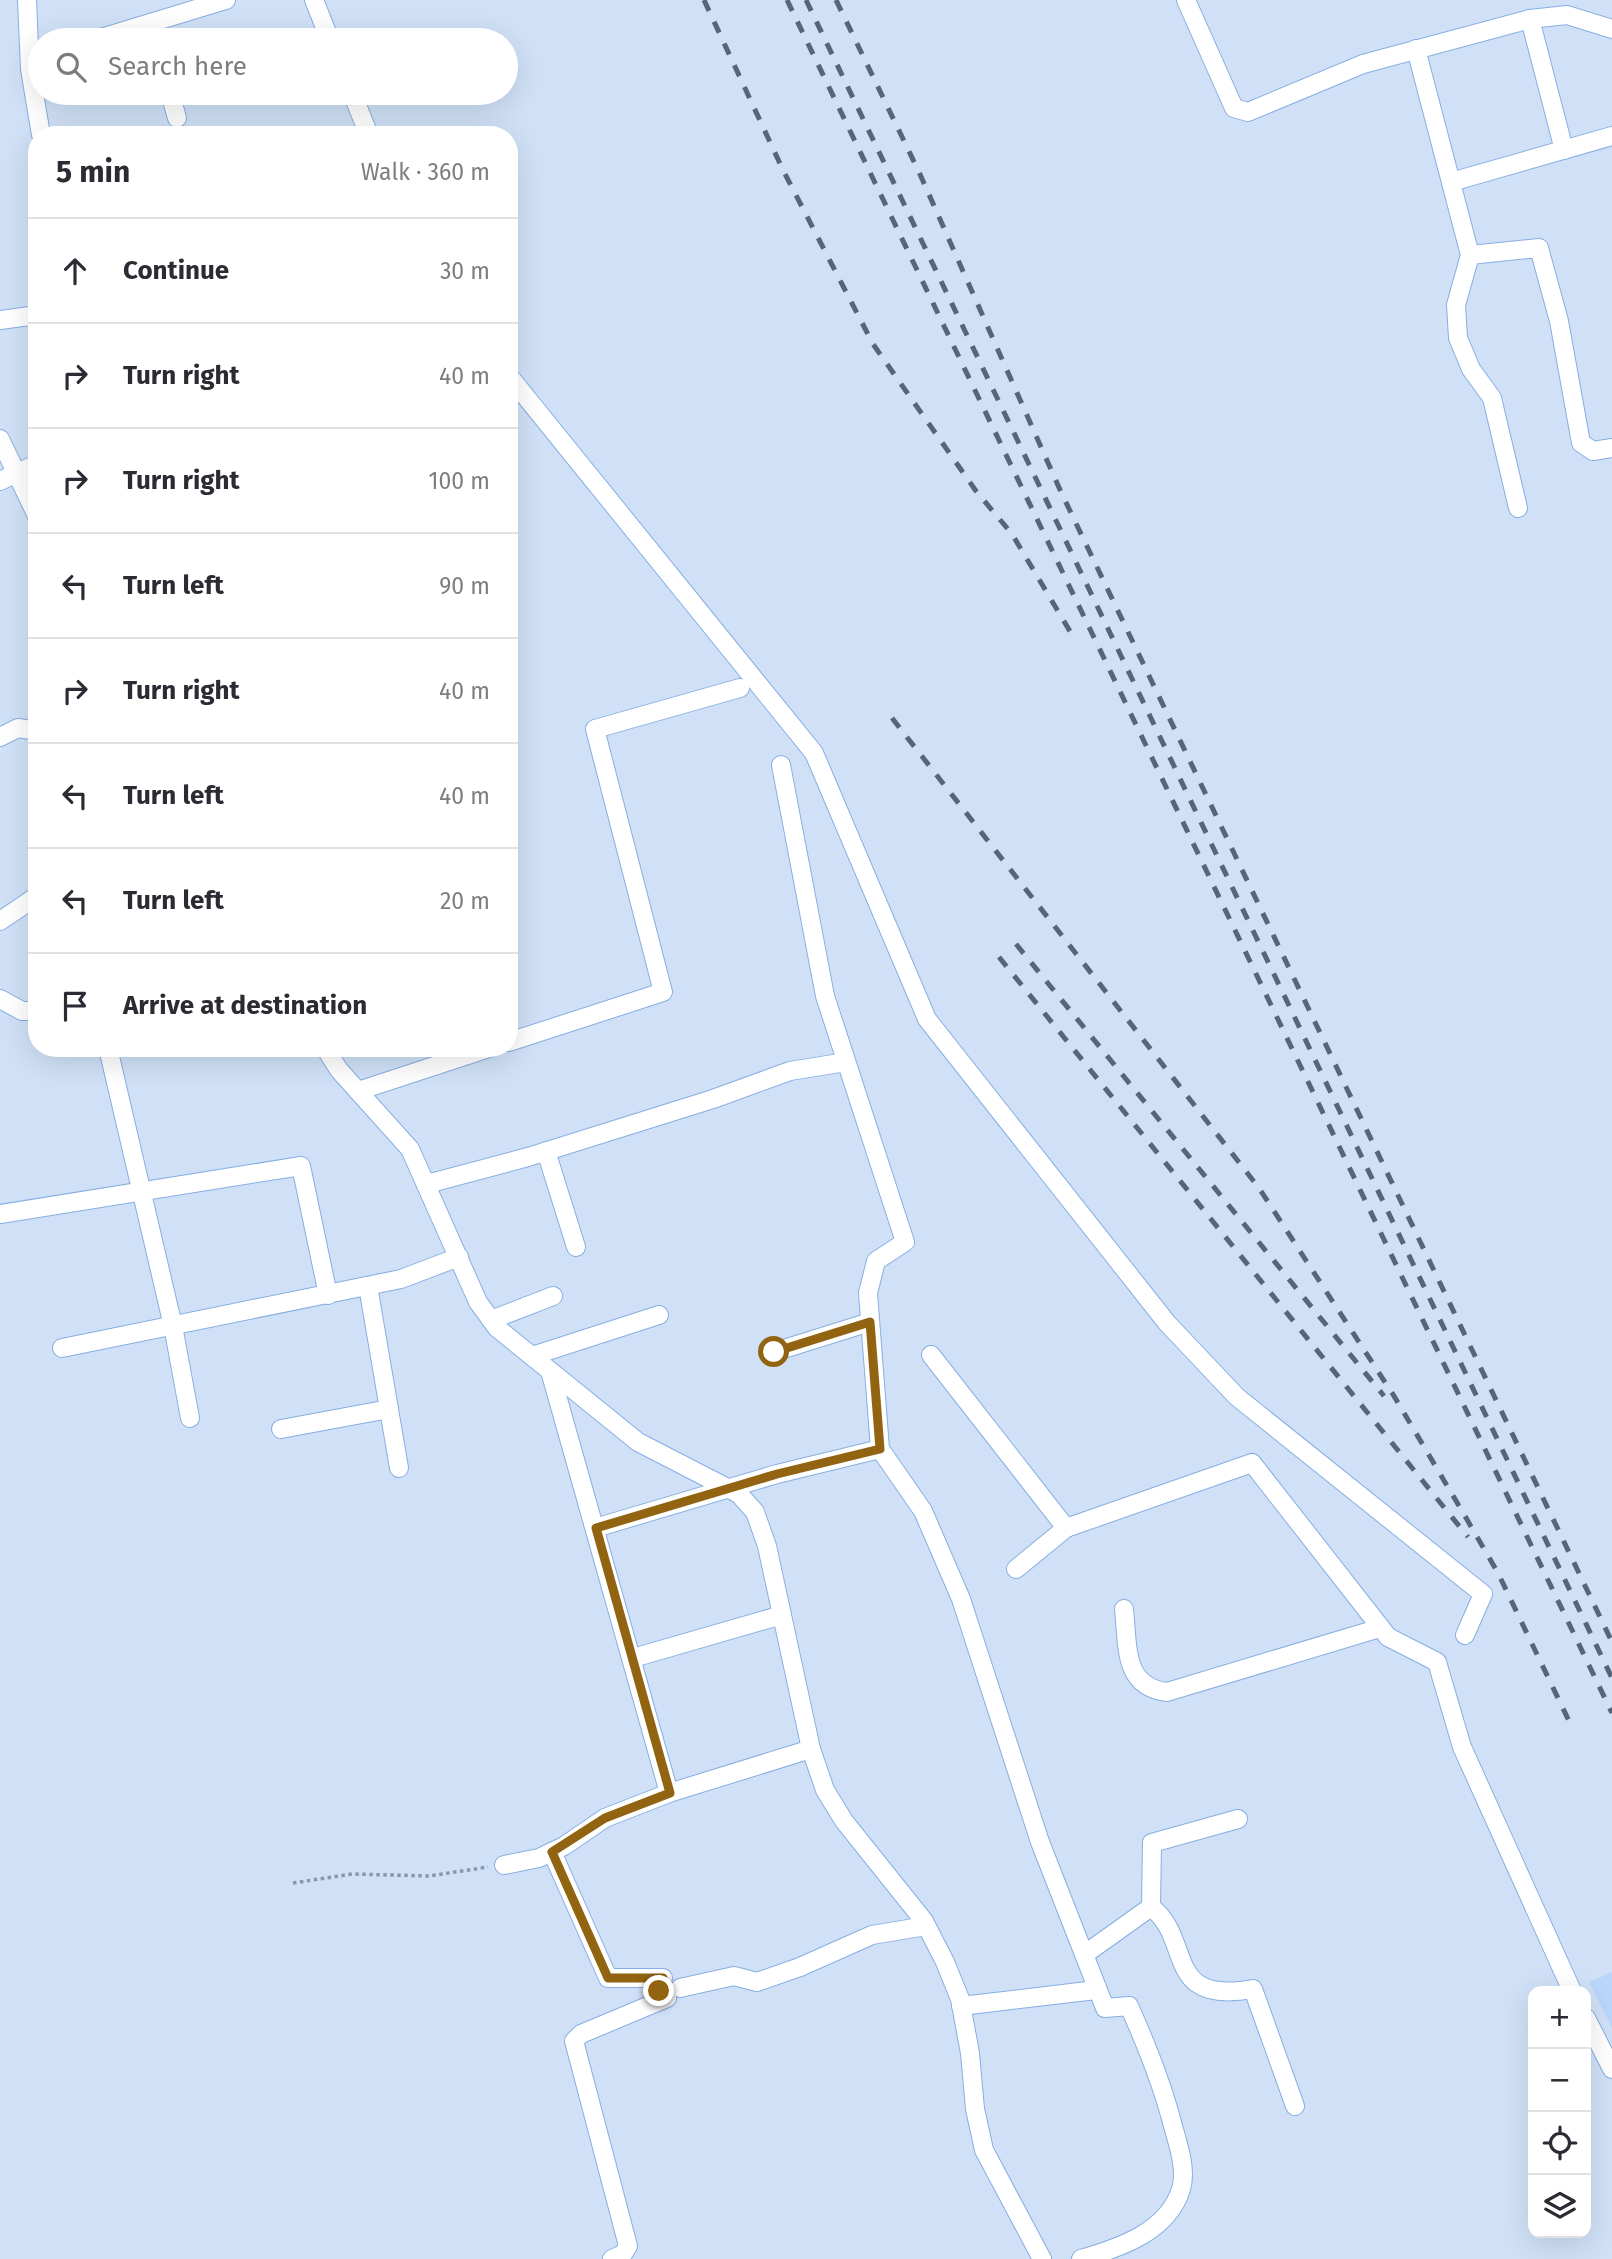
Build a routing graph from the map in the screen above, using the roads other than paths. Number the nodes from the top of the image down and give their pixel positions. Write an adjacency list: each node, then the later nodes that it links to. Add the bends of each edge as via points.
1 (27, 0): 6 (street)
2 (226, 0): 7 (street)
3 (314, 0): 8 (street)
4 (1186, 0): 10 (street, via 1234,108 1248,112 1363,64)
5 (1530, 19): 9 (street, via 1567,16); 10 (street); 18 (street)
6 (31, 28)
7 (162, 28)
8 (325, 28)
9 (1612, 29)
10 (1416, 50): 19 (street)
11 (39, 105): 15 (street)
12 (173, 105): 14 (street)
13 (357, 105): 16 (street)
14 (177, 118)
15 (40, 126)
16 (365, 126)
17 (1612, 136): 18 (street)
18 (1564, 150): 19 (street)
19 (1451, 182): 20 (street)
20 (1470, 256): 25 (street, via 1539,248 1559,321 1581,443 1593,451); 29 (street, via 1456,305 1458,338 1471,369 1492,398)
21 (28, 316): 22 (street)
22 (0, 320)
23 (518, 387): 74 (street, via 814,753 927,1019 1167,1324 1237,1397 1483,1594)
24 (0, 439): 27 (street)
25 (1612, 448)
26 (28, 468): 27 (street)
27 (8, 477): 28 (street)
28 (28, 504)
29 (1518, 508)
30 (740, 688): 38 (street, via 595,729 663,992)
31 (28, 730): 32 (street, via 18,728)
32 (0, 737)
33 (781, 765): 42 (street, via 825,996)
34 (28, 902): 35 (street)
35 (0, 921)
36 (0, 999): 37 (street)
37 (28, 1011)
38 (518, 1039)
39 (110, 1057): 46 (street)
40 (331, 1057): 43 (street)
41 (462, 1057): 43 (street)
42 (846, 1062): 44 (street, via 790,1071); 55 (street, via 905,1242 876,1261 868,1293)
43 (358, 1091): 45 (street, via 410,1149)
44 (546, 1151): 45 (street); 48 (street)
45 (427, 1184): 49 (street)
46 (140, 1192): 47 (street); 51 (street, via 301,1166); 56 (street)
47 (0, 1214)
48 (576, 1247)
49 (459, 1257): 50 (street); 54 (street)
50 (368, 1286): 51 (street); 62 (street)
51 (328, 1294): 56 (street)
52 (553, 1296): 54 (street)
53 (659, 1315): 60 (street)
54 (491, 1320): 60 (street)
55 (870, 1322): 58 (street); 65 (street)
56 (173, 1326): 57 (street); 63 (street)
57 (62, 1348)
58 (774, 1352)
59 (931, 1355): 69 (street)
60 (532, 1356): 61 (street)
61 (550, 1371): 67 (street, via 638,1442); 68 (street)
62 (389, 1409): 64 (street); 66 (street)
63 (190, 1418)
64 (281, 1429)
65 (880, 1449): 67 (street); 83 (street, via 923,1511 961,1599 1040,1842)
66 (399, 1468)
67 (729, 1489): 68 (street); 72 (street, via 755,1512)
68 (596, 1528): 75 (street)
69 (1066, 1528): 70 (street); 73 (street, via 1252,1463)
70 (1016, 1569)
71 (1124, 1609): 73 (street, via 1136,1680 1149,1690 1167,1692)
72 (782, 1615): 75 (street); 76 (street)
73 (1380, 1628): 84 (street, via 1388,1637 1437,1662 1462,1747)
74 (1465, 1634)
75 (633, 1658): 77 (street)
76 (811, 1749): 77 (street); 82 (street, via 825,1790 844,1821)
77 (670, 1793): 79 (street, via 605,1818)
78 (1238, 1819): 81 (street, via 1152,1843)
79 (552, 1852): 80 (street); 86 (street, via 608,1978 663,1978 659,1991)
80 (504, 1865)
81 (1151, 1907): 83 (street); 90 (street, via 1162,1915 1188,1975 1209,1989 1229,1993 1252,1989)
82 (926, 1926): 86 (street, via 872,1935 757,1982 734,1976); 87 (street)
83 (1084, 1954): 85 (street)
84 (1570, 1986)
85 (1096, 1990): 87 (street); 93 (street, via 1105,2008 1129,2006 1161,2078 1181,2156 1182,2187 1155,2227 1134,2240)
86 (673, 1993): 91 (street, via 574,2041 628,2246)
87 (961, 2007): 92 (street, via 984,2150)
88 (1591, 2028): 89 (street)
89 (1612, 2069)
90 (1295, 2106)
91 (612, 2259)
92 (1042, 2259)
93 (1081, 2259)

